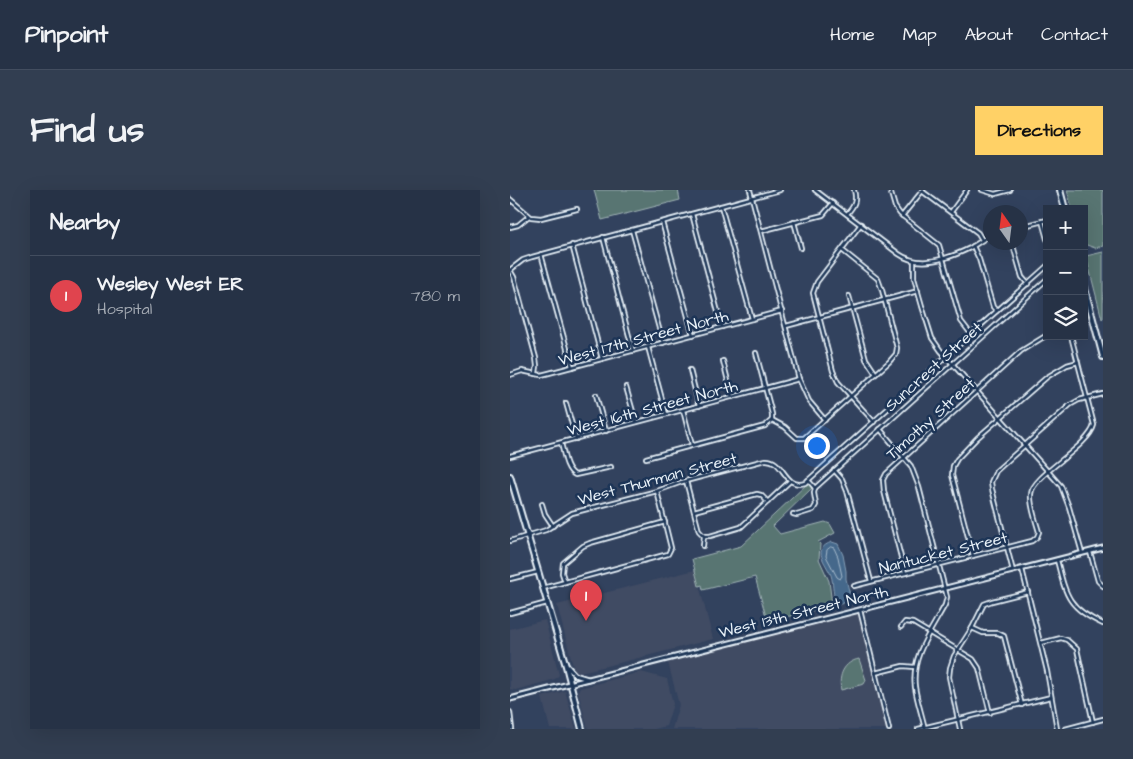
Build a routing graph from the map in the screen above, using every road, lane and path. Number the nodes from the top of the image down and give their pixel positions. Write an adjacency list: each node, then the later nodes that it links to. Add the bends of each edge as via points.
1 (750, 190): 11 (street)
2 (780, 190): 11 (street)
3 (815, 190): 13 (street)
4 (854, 190): 19 (street, via 856,200)
5 (890, 190): 21 (street, via 895,207)
6 (922, 190): 17 (street); 21 (street)
7 (967, 190): 17 (street)
8 (982, 190): 9 (street, via 995,194)
9 (1010, 190)
10 (1060, 190): 14 (main road)
11 (752, 198): 15 (street); 30 (street)
12 (510, 199): 20 (street)
13 (833, 203): 19 (street); 24 (street, via 823,215)
14 (1063, 205)
15 (721, 206): 18 (street); 53 (street)
16 (577, 209): 20 (street, via 541,218)
17 (951, 212): 32 (street, via 978,233)
18 (692, 214): 23 (street); 55 (street)
19 (847, 214): 25 (street)
20 (529, 216): 28 (street)
21 (902, 216): 39 (street, via 940,244)
22 (1042, 221): 26 (street); 27 (street)
23 (662, 222): 29 (street); 57 (street)
24 (794, 222): 30 (street); 35 (street)
25 (861, 224): 36 (street); 40 (street, via 904,258)
26 (1028, 225)
27 (1043, 225)
28 (510, 227)
29 (632, 230): 31 (street); 60 (street)
30 (760, 231): 50 (street)
31 (603, 237): 33 (street); 62 (street)
32 (982, 240): 34 (street)
33 (572, 246): 38 (street); 66 (street)
34 (973, 246): 39 (street); 51 (street)
35 (801, 248)
36 (842, 250): 48 (street, via 878,280); 52 (street, via 815,286 813,293)
37 (1014, 250): 44 (street, via 1022,277)
38 (541, 254): 41 (street); 70 (street)
39 (944, 257): 40 (street); 56 (street, via 961,321)
40 (914, 262): 45 (street)
41 (510, 270): 73 (street, via 536,358)
42 (1043, 270): 44 (street)
43 (1043, 283): 69 (street, Suncrest Street)
44 (1028, 284): 51 (street)
45 (918, 291): 48 (street); 64 (street, via 932,338)
46 (1087, 295): 65 (main road)
47 (849, 296): 49 (street)
48 (885, 300): 49 (street); 74 (street, via 896,351 894,358)
49 (852, 308): 52 (street); 74 (street, via 866,359)
50 (782, 311): 53 (street, West 17th Street North); 54 (street)
51 (997, 311): 56 (street)
52 (819, 317): 54 (street); 82 (street, via 838,382)
53 (752, 319): 55 (street, West 17th Street North)
54 (786, 326): 75 (street)
55 (722, 327): 57 (street, West 17th Street North)
56 (971, 334): 64 (street)
57 (692, 335): 60 (street, West 17th Street North)
58 (1043, 337): 78 (street, Timothy Street, via 1021,351)
59 (1072, 340): 68 (street)
60 (663, 343): 61 (street, West 17th Street North)
61 (648, 347): 62 (street, West 17th Street North); 87 (street)
62 (633, 351): 66 (street, West 17th Street North)
63 (756, 353): 77 (street)
64 (946, 357): 69 (street); 92 (street)
65 (1103, 357)
66 (602, 359): 70 (street, West 17th Street North)
67 (723, 361): 81 (street)
68 (1078, 362): 83 (street); 88 (street, via 1047,377)
69 (952, 364): 78 (street); 93 (street, Suncrest Street)
70 (572, 367): 73 (street, West 17th Street North)
71 (690, 370): 85 (street)
72 (510, 374): 73 (street, West 17th Street North, via 522,371)
73 (536, 374)
74 (876, 374): 82 (street)
75 (799, 379): 77 (street, West 16th Street North); 90 (street)
76 (626, 387): 91 (street)
77 (765, 388): 81 (street, West 16th Street North); 89 (street)
78 (976, 391): 88 (street); 101 (street, Timothy Street)
79 (1103, 394): 83 (street)
80 (596, 395): 94 (street)
81 (732, 397): 85 (street, West 16th Street North)
82 (851, 397): 90 (street); 92 (street)
83 (1088, 398): 98 (street, via 1070,405); 104 (street, via 1094,422 1091,433)
84 (566, 403): 95 (street)
85 (699, 406): 86 (street, West 16th Street North)
86 (683, 410): 87 (street, West 16th Street North); 97 (street)
87 (666, 414): 91 (street, West 16th Street North)
88 (1001, 418): 98 (street); 125 (street, via 962,453 953,466 952,475)
89 (772, 420): 90 (street, via 800,439); 97 (street, via 765,426)
90 (825, 420)
91 (636, 422): 94 (street, West 16th Street North)
92 (874, 422): 106 (street)
93 (880, 429): 101 (street); 103 (street, Suncrest Street)
94 (606, 430): 95 (street, West 16th Street North)
95 (576, 439): 96 (street, West 16th Street North)
96 (561, 443): 99 (street, West 16th Street North); 102 (street, via 568,468 574,476)
97 (692, 445): 100 (street)
98 (1025, 445): 104 (street); 121 (street, via 996,471 991,482)
99 (510, 456)
100 (646, 458)
101 (903, 458): 127 (street, via 911,466 919,487); 131 (street, Timothy Street, via 886,474 883,484)
102 (611, 467)
103 (834, 470): 109 (street, Suncrest Street); 133 (street, via 847,491)
104 (1049, 472): 121 (street, Nantucket Street, via 1035,485 1031,494 1039,532 1037,537); 124 (street, via 1061,486)
105 (510, 476): 117 (main road)
106 (808, 480): 108 (street, via 798,485); 109 (street)
107 (686, 481): 108 (street, West Thurman Street, via 768,460 774,462); 110 (street, West Thurman Street); 113 (street)
108 (790, 481): 111 (street)
109 (815, 488): 114 (street, via 814,510)
110 (657, 491): 115 (street); 116 (street, West Thurman Street, via 572,513)
111 (768, 502): 113 (street, via 757,494); 118 (street, via 741,527)
112 (542, 504): 116 (street)
113 (694, 511): 118 (street, via 699,531)
114 (793, 514)
115 (665, 522): 134 (street, via 583,546 563,563); 134 (street, via 672,548 668,554)
116 (553, 526): 117 (street, West Thurman Street)
117 (528, 536): 119 (street, West Thurman Street); 130 (main road)
118 (704, 536): 120 (street)
119 (510, 541)
120 (703, 546)
121 (1007, 547): 125 (street, Nantucket Street); 129 (street)
122 (1103, 548): 123 (street, West 13th Street North)
123 (1090, 552): 124 (street, West 13th Street North); 136 (street, via 1098,581)
124 (1082, 554): 126 (street, West 13th Street North)
125 (972, 556): 127 (street, Nantucket Street)
126 (1057, 560): 128 (street, West 13th Street North); 143 (street, via 1064,588 1072,602 1081,612)
127 (939, 564): 131 (street, Nantucket Street); 138 (street)
128 (1022, 569): 129 (street, West 13th Street North); 139 (street)
129 (1013, 571): 138 (street, West 13th Street North)
130 (538, 572): 132 (street); 137 (main road)
131 (905, 573): 133 (street, Nantucket Street)
132 (510, 579)
133 (871, 581): 135 (street, Nantucket Street)
134 (565, 582): 137 (street)
135 (854, 586)
136 (1103, 586)
137 (543, 588): 140 (main road)
138 (945, 588): 141 (street, West 13th Street North); 146 (street, via 946,602)
139 (1028, 592): 145 (street, via 984,604); 147 (street)
140 (547, 603): 142 (street); 149 (main road)
141 (860, 610): 151 (street); 152 (street, West 13th Street North)
142 (510, 613)
143 (1103, 624)
144 (901, 626): 146 (street, via 910,622)
145 (972, 628): 148 (street); 156 (street, via 1004,636)
146 (929, 632): 148 (street); 150 (street, via 919,651)
147 (1040, 643): 154 (street); 161 (street, via 1061,638 1077,649)
148 (958, 650): 158 (street, via 977,663); 159 (street, via 949,677)
149 (564, 662): 152 (street, via 575,675); 153 (main road)
150 (916, 666): 151 (street); 162 (street, via 915,688)
151 (875, 673): 165 (street)
152 (589, 679): 153 (street, West 13th Street North)
153 (571, 684): 155 (street, West 13th Street North); 164 (main road)
154 (1051, 697): 156 (street); 168 (street)
155 (510, 699)
156 (1022, 705): 158 (street)
157 (510, 712): 163 (street)
158 (990, 713): 159 (street)
159 (958, 719): 162 (street); 167 (street)
160 (1103, 719): 161 (street)
161 (1093, 722): 169 (street)
162 (925, 728): 166 (street)
163 (512, 729)
164 (582, 729)
165 (889, 729)
166 (918, 729)
167 (960, 729)
168 (1056, 729)
169 (1065, 729)

